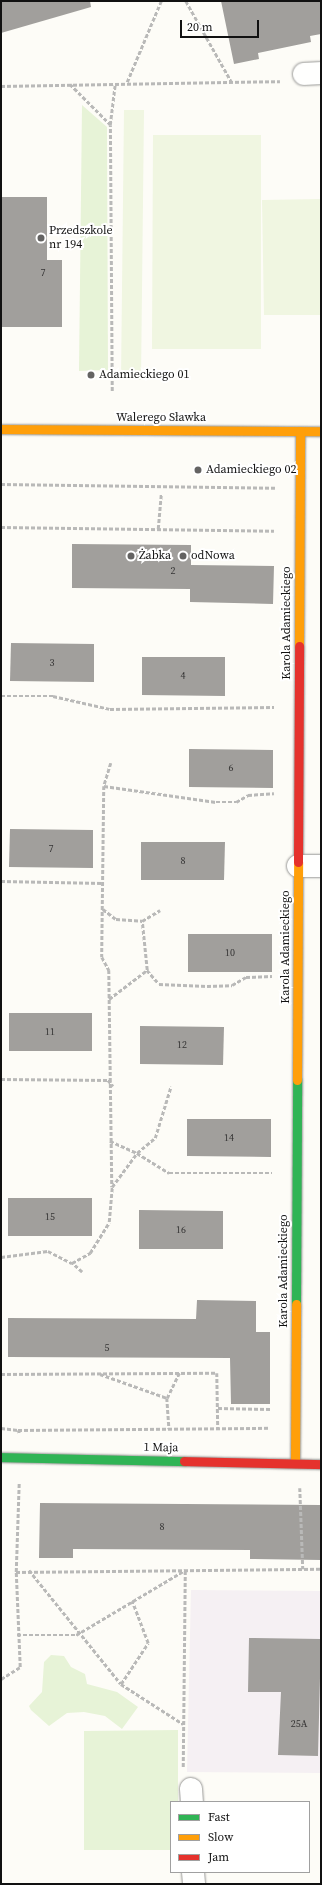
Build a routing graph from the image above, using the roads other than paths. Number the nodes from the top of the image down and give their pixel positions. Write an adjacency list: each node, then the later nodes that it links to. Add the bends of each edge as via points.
1 (1, 429): 2 (street, Walerego Sławka)
2 (300, 430): 3 (street, Walerego Sławka); 4 (street, Karola Adamieckiego)
3 (321, 431)
4 (298, 866): 5 (street); 7 (street, Karola Adamieckiego)
5 (321, 866)
6 (1, 1457): 7 (street, 1 Maja)
7 (295, 1464): 8 (street, 1 Maja)
8 (321, 1464)
9 (193, 1873): 10 (street)
10 (194, 1884)

